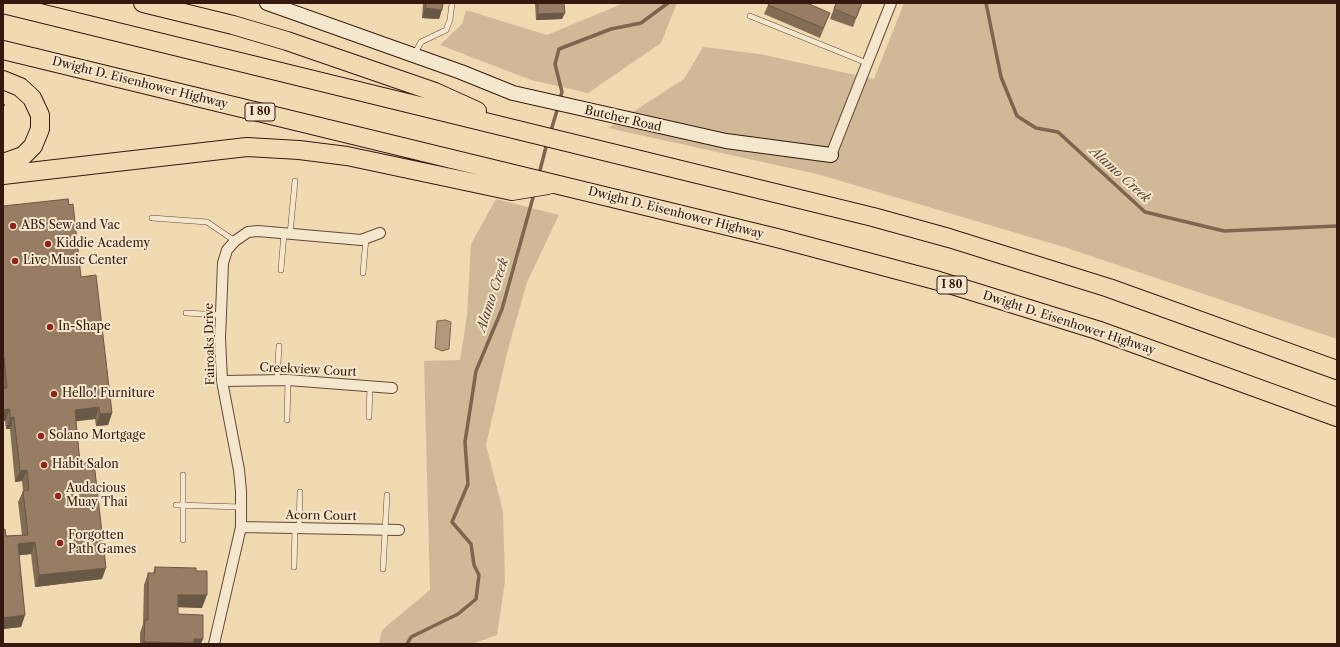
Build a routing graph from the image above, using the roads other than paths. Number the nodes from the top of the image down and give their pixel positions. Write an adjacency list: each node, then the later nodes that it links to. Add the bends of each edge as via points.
1 (143, 3): 11 (highway, via 287,41 435,92)
2 (267, 3): 8 (street, Butcher Road)
3 (452, 3): 8 (lane, via 446,30 421,42)
4 (891, 3): 9 (street, Butcher Road)
5 (3, 4): 11 (highway)
6 (750, 16): 9 (lane)
7 (3, 50): 16 (highway, Dwight D. Eisenhower Highway / I 80)
8 (414, 56): 12 (street, Butcher Road, via 524,96 726,141)
9 (867, 63): 12 (street, Butcher Road)
10 (3, 80): 13 (highway, via 20,87 32,98 40,115 40,129 33,146 23,156)
11 (522, 130): 27 (highway, via 843,209 949,238 1109,288)
12 (831, 155)
13 (3, 163)
14 (3, 174): 16 (highway, via 247,147 347,156)
15 (295, 181): 19 (lane)
16 (514, 182): 34 (highway, Dwight D. Eisenhower Highway / I 80, via 557,184 785,240 1015,304 1104,332)
17 (152, 218): 21 (lane, via 207,222)
18 (380, 233): 20 (street, Fairoaks Drive)
19 (287, 234): 20 (street, Fairoaks Drive, via 361,240); 21 (street, Fairoaks Drive, via 248,232); 22 (lane)
20 (366, 238): 23 (lane)
21 (235, 241): 25 (street, Fairoaks Drive, via 227,250 223,263)
22 (281, 270)
23 (363, 273)
24 (186, 313): 25 (lane)
25 (221, 315): 30 (street, Fairoaks Drive)
26 (279, 346): 28 (lane)
27 (1337, 370)
28 (276, 380): 29 (street, Creekview Court); 30 (street, Creekview Court)
29 (288, 380): 31 (street, Creekview Court); 35 (lane)
30 (222, 381): 41 (street, Fairoaks Drive, via 239,470)
31 (370, 386): 32 (street, Creekview Court); 33 (lane)
32 (392, 388)
33 (369, 417)
34 (1337, 417)
35 (287, 420)
36 (183, 475): 40 (lane)
37 (300, 492): 43 (lane)
38 (387, 495): 45 (lane)
39 (176, 505): 40 (lane)
40 (184, 505): 41 (lane); 46 (lane)
41 (241, 507): 42 (street, Fairoaks Drive)
42 (241, 527): 43 (street, Acorn Court); 49 (street, Fairoaks Drive)
43 (297, 528): 45 (street, Acorn Court); 47 (lane)
44 (399, 530): 45 (street, Acorn Court)
45 (384, 531): 48 (lane)
46 (183, 540)
47 (294, 567)
48 (383, 569)
49 (214, 644)

